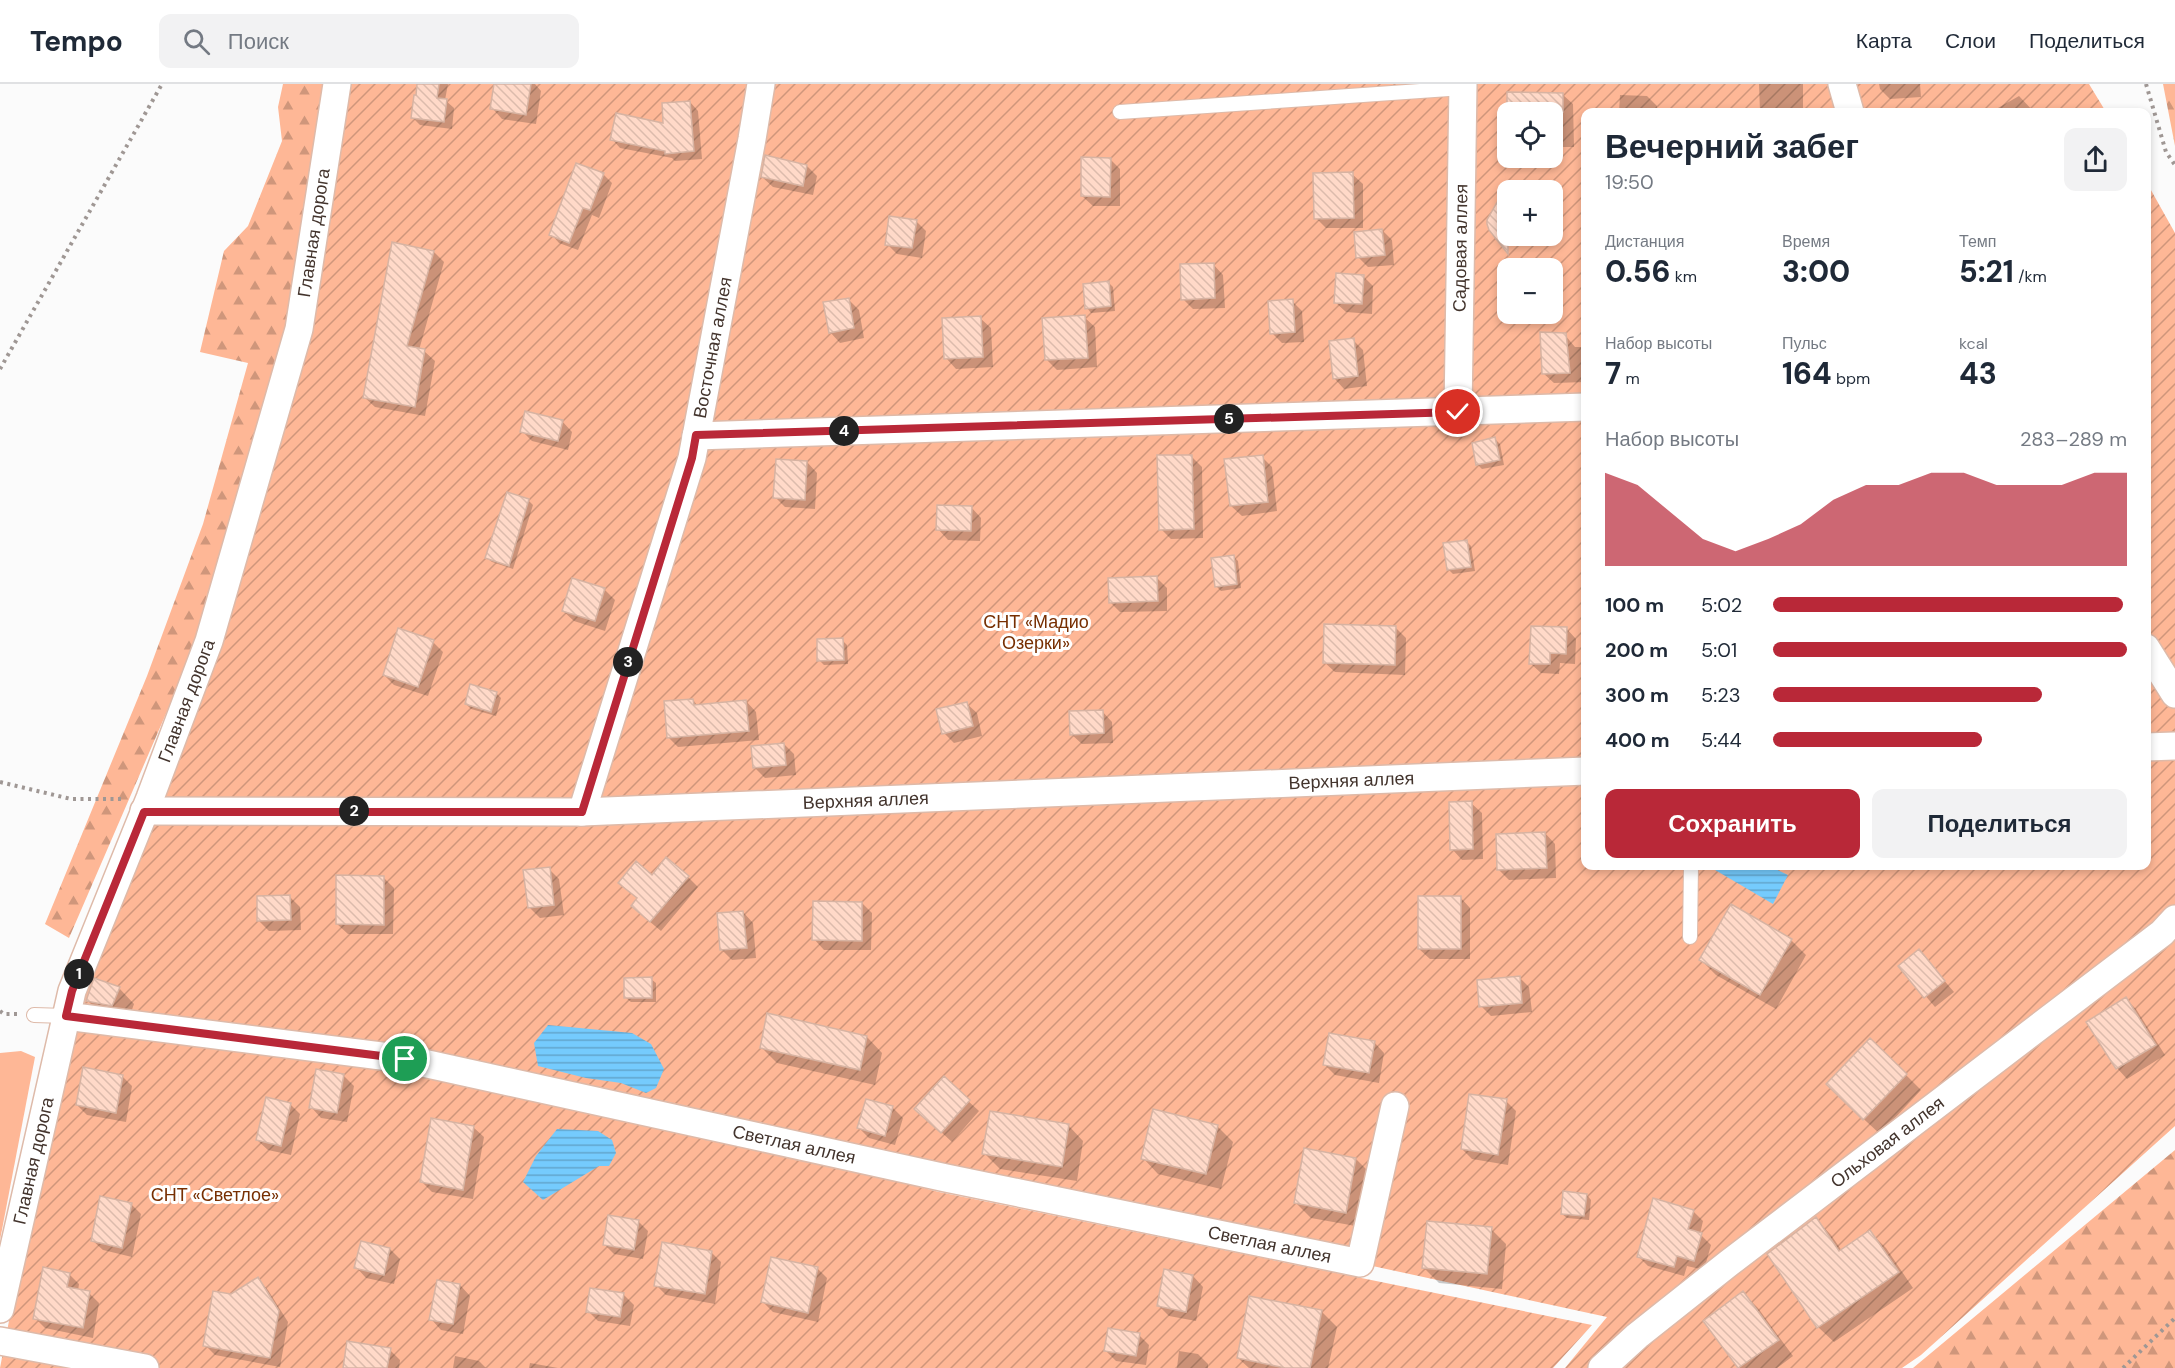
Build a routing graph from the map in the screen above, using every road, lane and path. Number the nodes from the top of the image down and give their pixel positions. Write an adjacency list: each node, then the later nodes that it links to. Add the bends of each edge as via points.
1 (162, 84): 10 (path)
2 (337, 84): 20 (street, Главная дорога, via 299,329 209,641)
3 (761, 84): 13 (street, Восточная аллея)
4 (1842, 84): 7 (street)
5 (2146, 84): 9 (path, via 2166,152)
6 (1463, 86): 8 (lane); 12 (street, Садовая аллея)
7 (1849, 108)
8 (1120, 112)
9 (2175, 165)
10 (0, 369)
11 (1581, 407): 12 (street)
12 (1458, 412): 13 (street)
13 (696, 435): 21 (street, Восточная аллея)
14 (2151, 656): 15 (street)
15 (2175, 694)
16 (2175, 746): 17 (street)
17 (2151, 747)
18 (1581, 771): 21 (street, Верхняя аллея)
19 (0, 782): 20 (path, via 71,799)
20 (147, 805): 21 (street, Верхняя аллея); 26 (street, Главная дорога, via 72,991)
21 (582, 812)
22 (1691, 870): 24 (lane)
23 (2175, 919): 32 (street, Ольховая аллея, via 2162,933 1728,1263)
24 (1690, 937)
25 (34, 1015): 26 (lane)
26 (66, 1016): 27 (street, Светлая аллея, via 405,1059 946,1178 1360,1263); 28 (street, Главная дорога)
27 (1395, 1106)
28 (0, 1309)
29 (2175, 1318): 33 (path)
30 (0, 1341): 31 (street)
31 (145, 1368)
32 (1602, 1368)
33 (2123, 1368)

